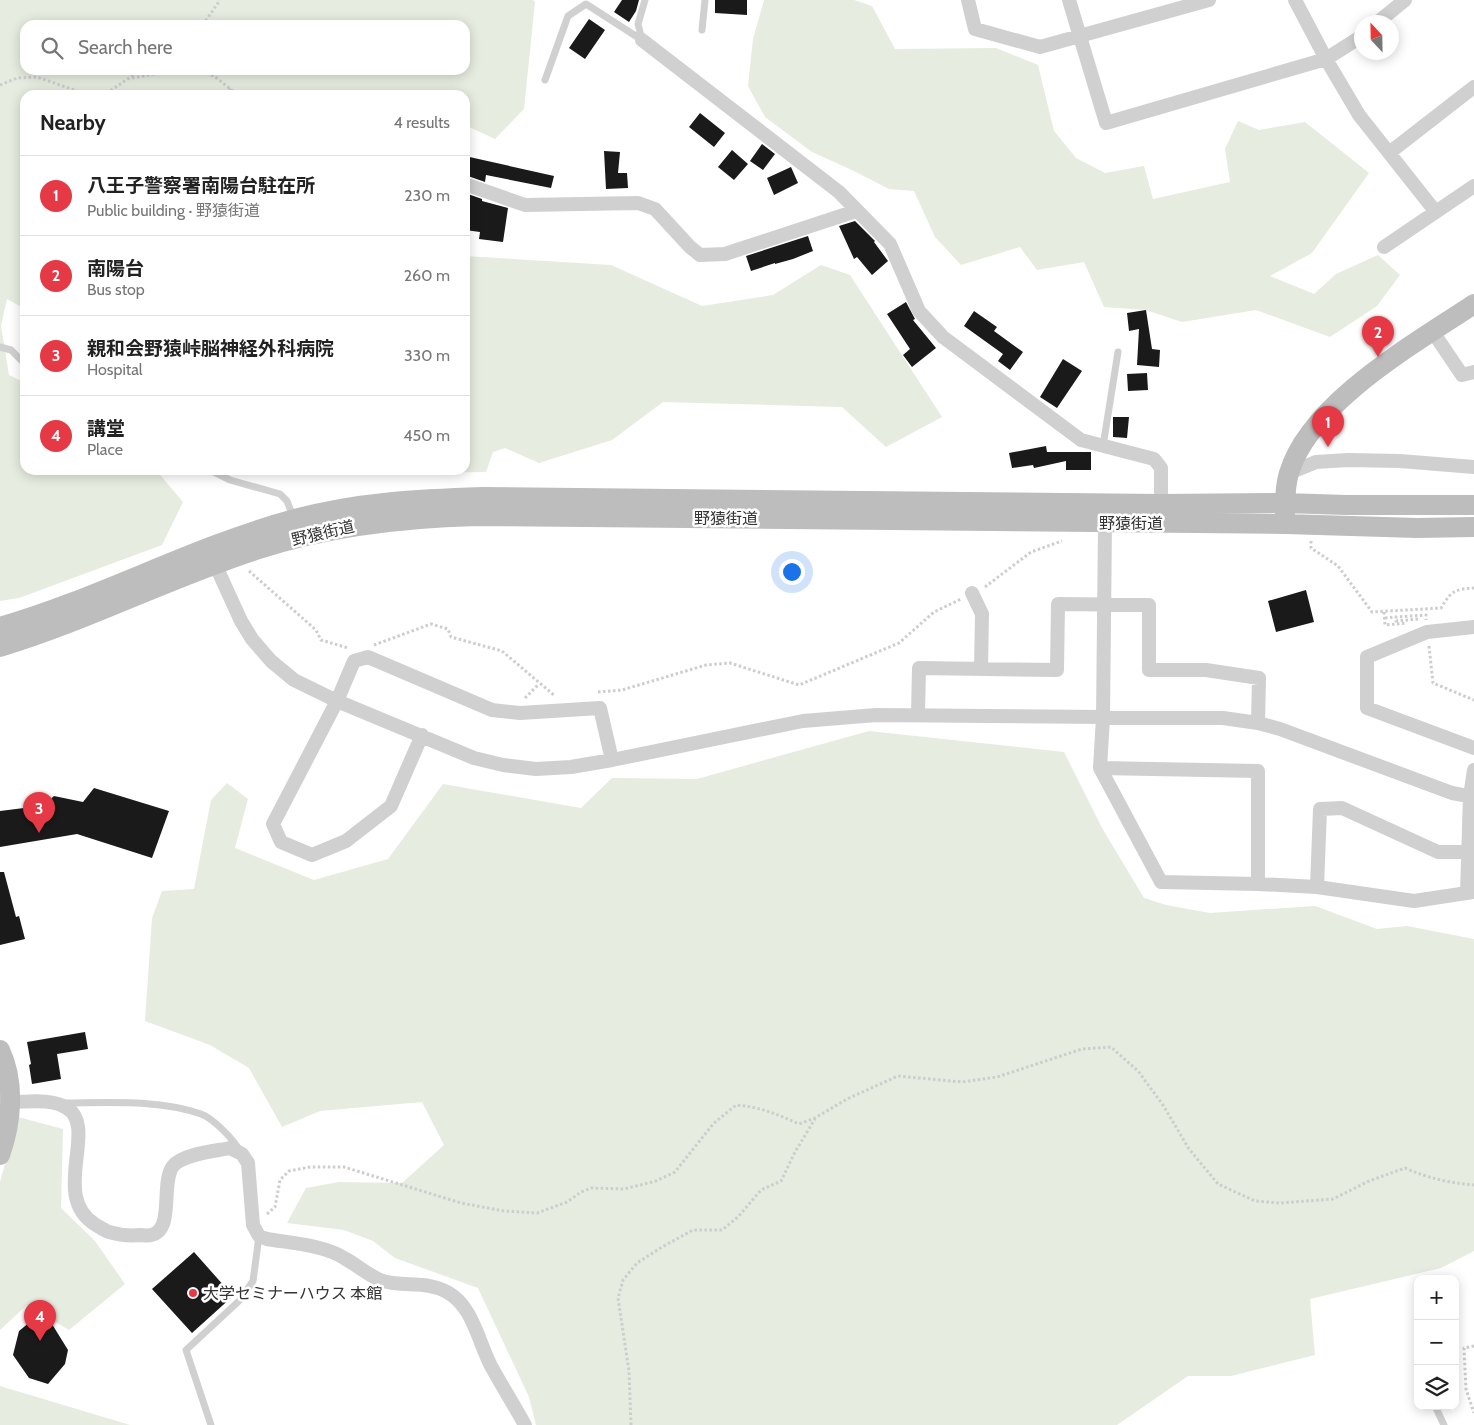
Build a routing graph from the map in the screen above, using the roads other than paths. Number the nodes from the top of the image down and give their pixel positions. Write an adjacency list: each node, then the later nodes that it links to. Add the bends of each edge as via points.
1 (645, 0): 11 (lane, via 638,24)
2 (705, 0): 9 (lane)
3 (968, 0): 10 (street, via 975,29 1040,47)
4 (1069, 0): 10 (street)
5 (1209, 0): 10 (street)
6 (1295, 0): 13 (street)
7 (1405, 0): 8 (street)
8 (1387, 15)
9 (702, 30)
10 (1079, 35): 13 (street, via 1106,123)
11 (642, 40): 14 (lane, via 586,4 568,16); 19 (street, via 804,164 839,192)
12 (1354, 41): 13 (street)
13 (1326, 59): 16 (street, via 1359,115)
14 (545, 80)
15 (1474, 87): 16 (street)
16 (1389, 153): 20 (street)
17 (470, 186): 19 (street, via 525,205 638,203 655,210 700,255 725,254)
18 (1474, 186): 20 (street)
19 (856, 211): 28 (street, via 890,244 919,312 943,337 1081,440)
20 (1435, 211): 21 (street)
21 (1384, 247)
22 (1474, 304): 23 (main road)
23 (1433, 332): 27 (street, via 1462,374); 30 (main road, via 1365,378 1334,406 1307,437)
24 (0, 347): 26 (lane, via 11,350)
25 (1118, 352): 28 (lane)
26 (20, 359)
27 (1474, 372)
28 (1103, 446): 33 (street, via 1154,459 1161,468)
29 (1474, 467): 30 (street, via 1348,460 1316,462)
30 (1289, 474): 32 (main road)
31 (220, 475): 35 (lane, via 280,494)
32 (1285, 503): 33 (main road, 野猿街道); 34 (main road, 野猿街道); 37 (main road)
33 (1161, 504): 35 (main road, 野猿街道, via 483,497 412,499)
34 (1474, 505)
35 (295, 519): 42 (main road, 野猿街道, via 206,548 72,603)
36 (1105, 523): 37 (main road, 野猿街道); 39 (main road, 野猿街道, via 438,517 367,523 333,530 261,548); 41 (street)
37 (1285, 524): 38 (main road, 野猿街道, via 1417,528)
38 (1474, 526)
39 (215, 564): 44 (main road, 野猿街道, via 64,626); 46 (street, via 241,621 271,662 294,680)
40 (972, 593): 45 (street, via 982,614)
41 (1104, 604): 45 (street, via 1058,604 1057,670); 48 (street); 49 (street, via 1149,605 1149,670 1206,670 1259,678)
42 (0, 627)
43 (1474, 627): 51 (street, via 1427,632 1368,656 1367,708)
44 (0, 647)
45 (981, 669): 47 (street, via 919,668)
46 (337, 701): 50 (street); 50 (street, via 273,824 281,842 312,854 346,841 391,806); 52 (street, via 354,661 368,657 492,710 520,713 600,708)
47 (918, 716): 48 (street); 52 (street, via 876,715 803,721)
48 (1103, 718): 49 (street, via 1223,718); 53 (street)
49 (1258, 723): 55 (street, via 1452,793)
50 (422, 735): 52 (street, via 474,758 503,766 536,769)
51 (1474, 748)
52 (612, 760)
53 (1100, 768): 57 (street, via 1162,882); 57 (street, via 1258,771)
54 (1474, 770): 55 (street)
55 (1472, 796): 56 (street)
56 (1472, 852): 58 (street, via 1438,852 1342,808 1320,809); 59 (street)
57 (1258, 884): 58 (street)
58 (1317, 887): 59 (street, via 1414,901)
59 (1470, 892)
60 (2, 1059): 61 (main road)
61 (10, 1102): 62 (street); 64 (main road)
62 (54, 1102): 63 (lane, via 156,1103 203,1114 233,1140); 63 (street, via 68,1108 75,1116 78,1129 74,1196 79,1209 91,1222 108,1232 153,1235 162,1228 168,1179 173,1166 182,1158 230,1148)
63 (242, 1154): 65 (street, via 248,1162)
64 (0, 1155)
65 (256, 1231): 67 (lane, via 252,1281 240,1300 186,1350); 68 (street, via 267,1239 327,1250 382,1281 430,1285 448,1292 463,1305 490,1364)
66 (1437, 1410): 69 (lane)
67 (211, 1425)
68 (525, 1425)
69 (1444, 1425)

